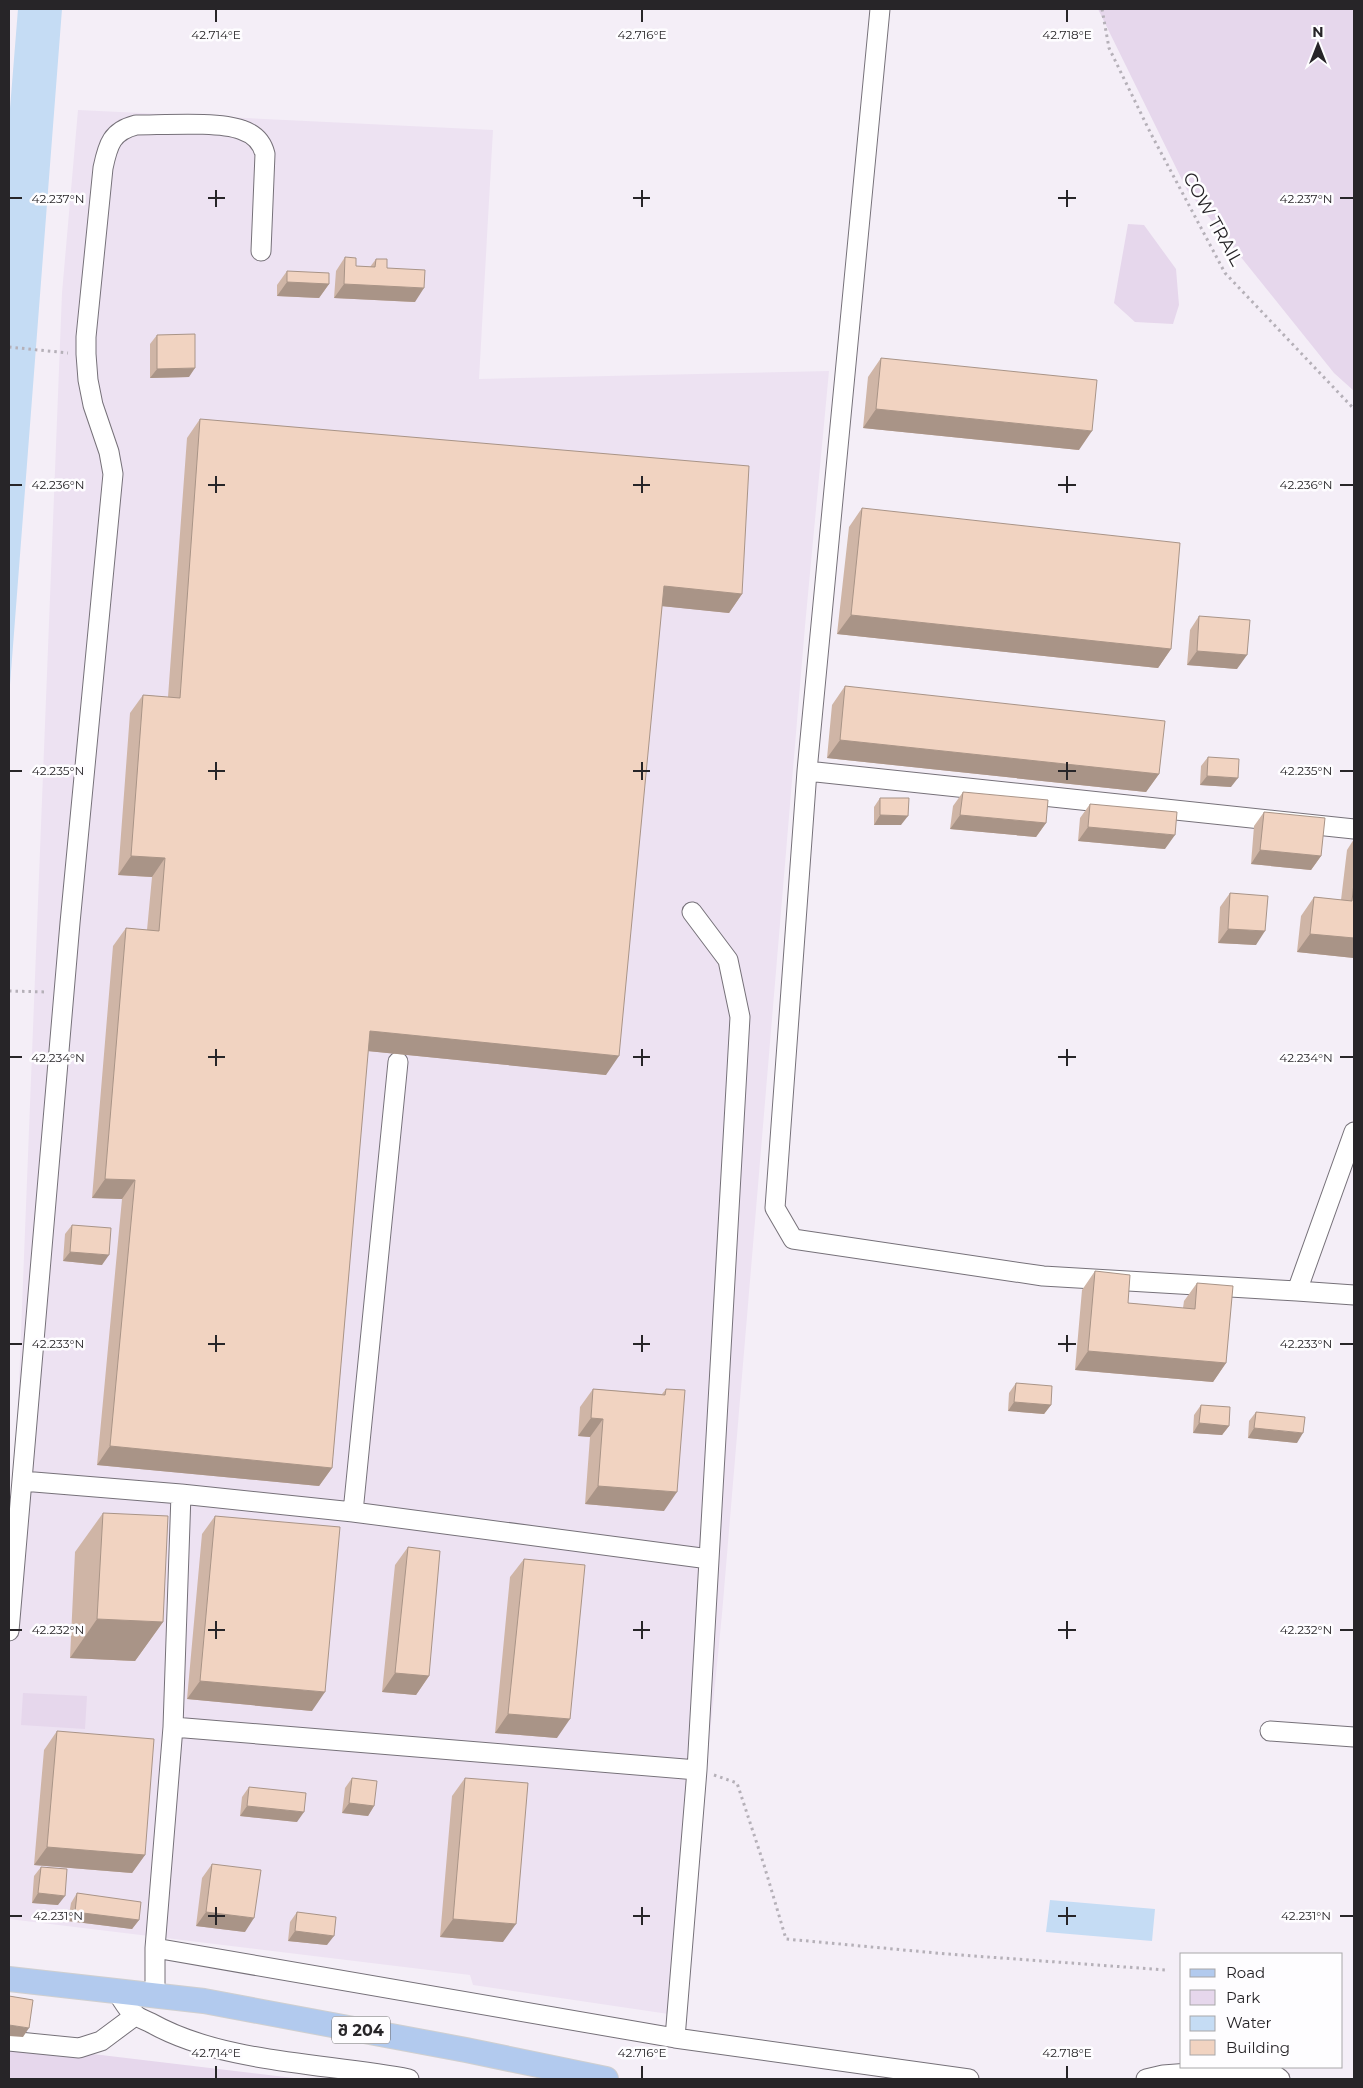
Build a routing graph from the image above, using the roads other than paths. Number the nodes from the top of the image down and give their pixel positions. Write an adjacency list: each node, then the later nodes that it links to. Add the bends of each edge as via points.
1 (880, 9): 3 (street)
2 (261, 251): 10 (street, via 265,154 257,139 242,130 223,126 136,125 124,128 113,138 103,168 86,337 88,380 93,405 110,452 113,474)
3 (807, 771): 4 (street); 8 (street, via 775,1208 793,1239 1043,1276)
4 (1354, 829)
5 (692, 912): 13 (street, via 728,960 740,1018)
6 (398, 1062): 12 (street)
7 (1354, 1132): 8 (street)
8 (1297, 1291): 9 (street)
9 (1354, 1295)
10 (22, 1481): 11 (street); 14 (street)
11 (181, 1494): 12 (street); 15 (street)
12 (353, 1512): 13 (street)
13 (709, 1559): 18 (street)
14 (9, 1631)
15 (173, 1727): 18 (street); 19 (street)
16 (1270, 1731): 17 (street)
17 (1354, 1736)
18 (697, 1770): 24 (street)
19 (155, 1948): 22 (street); 24 (street)
20 (9, 1979): 21 (main road, შ 204)
21 (115, 1990): 22 (main road, შ 204); 23 (street)
22 (155, 1994): 27 (main road, შ 204, via 466,2050)
23 (136, 2015): 25 (street, via 101,2041 79,2048); 26 (street, via 169,2033 212,2047 285,2062)
24 (675, 2038): 28 (street)
25 (9, 2041)
26 (409, 2079)
27 (606, 2079)
28 (969, 2079)
29 (1146, 2079): 30 (street, via 1230,2070)
30 (1280, 2079)

